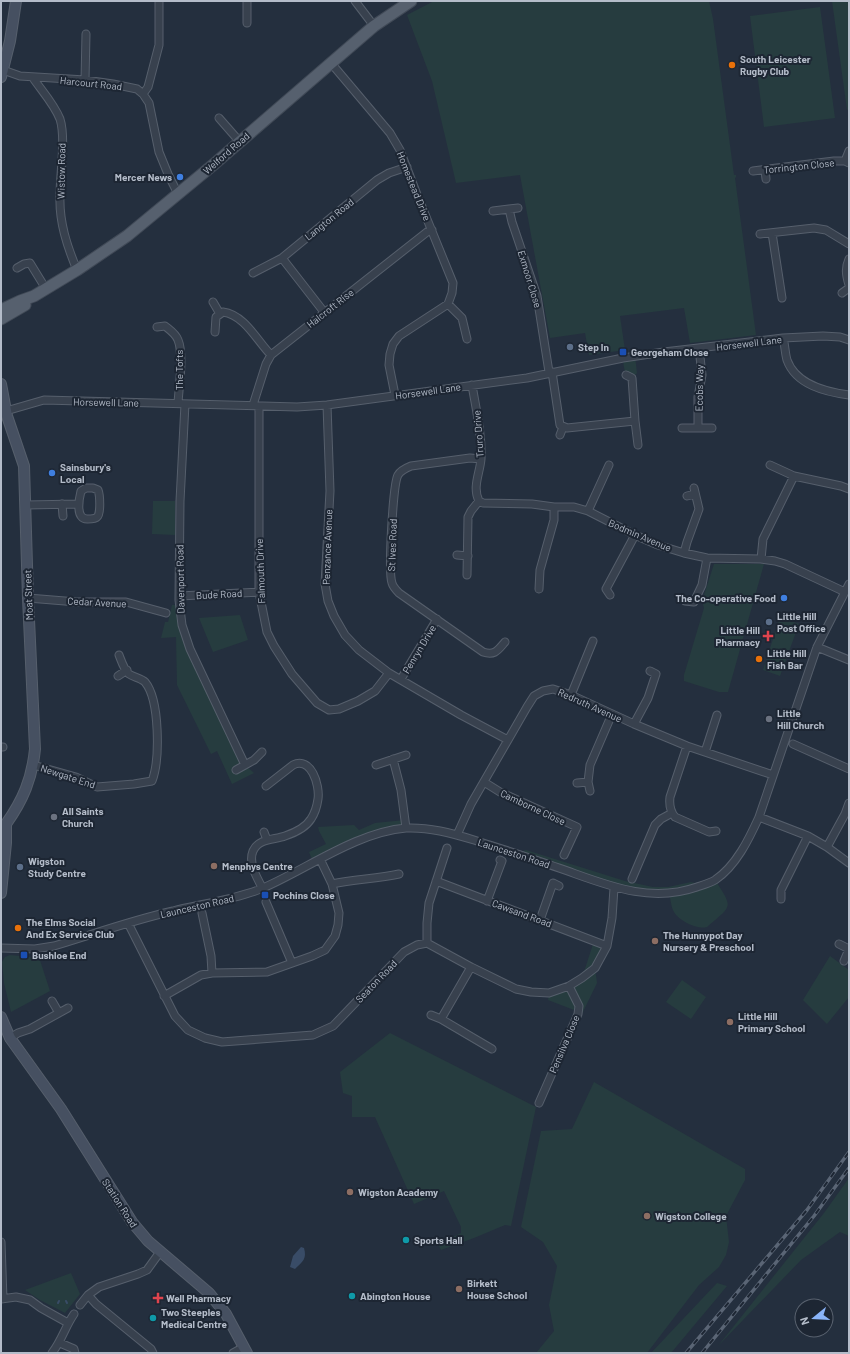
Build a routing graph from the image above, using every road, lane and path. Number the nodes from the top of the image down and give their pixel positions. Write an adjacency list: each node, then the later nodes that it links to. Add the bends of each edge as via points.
1 (16, 1): 10 (main road)
2 (159, 1): 13 (street, via 159,44 148,87)
3 (247, 1): 6 (street)
4 (355, 1): 7 (street)
5 (411, 1): 7 (main road, Welford Road)
6 (247, 23)
7 (374, 26): 9 (main road, Welford Road)
8 (86, 34): 12 (street)
9 (331, 63): 15 (main road, Welford Road); 18 (street, Homestead Drive, via 390,133)
10 (2, 73): 11 (street, Harcourt Road)
11 (33, 78): 12 (street, Harcourt Road); 33 (street, Wistow Road, via 60,119 63,142 60,197 67,246)
12 (85, 80): 13 (street, Harcourt Road, via 136,88)
13 (143, 94): 22 (street, via 149,103 159,152)
14 (219, 118): 15 (street)
15 (240, 142): 22 (main road, Welford Road)
16 (849, 151): 17 (street, Torrington Close)
17 (847, 162): 19 (street, Torrington Close, via 834,161)
18 (407, 167): 26 (street, Homestead Drive); 30 (street, Langton Road, via 377,180)
19 (765, 170): 20 (street, Torrington Close); 21 (street)
20 (753, 171)
21 (766, 179)
22 (178, 194): 33 (main road, Welford Road, via 127,236)
23 (518, 208): 24 (street)
24 (509, 210): 25 (street); 51 (street, Exmoor Close, via 537,296)
25 (493, 211)
26 (432, 230): 40 (street, Homestead Drive, via 453,283); 41 (street, Halcroft Rise)
27 (772, 233): 28 (street); 29 (street, via 814,228 826,230); 38 (street)
28 (760, 234)
29 (849, 244)
30 (282, 258): 34 (street, Langton Road); 41 (street)
31 (849, 259): 35 (street, via 846,274)
32 (17, 268): 36 (street, via 30,263)
33 (77, 270): 36 (main road, Welford Road)
34 (253, 273)
35 (849, 286): 37 (street)
36 (46, 289): 42 (main road, Welford Road, via 26,304)
37 (842, 293)
38 (782, 298)
39 (212, 302): 43 (street)
40 (448, 304): 47 (street, via 462,318); 55 (street, via 399,336 393,344 389,365)
41 (324, 312): 50 (street, Halcroft Rise)
42 (2, 313)
43 (220, 314): 45 (street, via 216,318); 50 (street, via 223,312 234,315 244,323)
44 (157, 327): 57 (street, The Tofts, via 166,322 178,340 181,353)
45 (215, 332)
46 (783, 338): 48 (street, Horsewell Lane, via 823,336); 49 (street, Horsewell Lane); 56 (street, via 787,360 802,380 818,388)
47 (467, 339)
48 (849, 340)
49 (699, 348): 51 (street, Horsewell Lane, via 629,357); 64 (street, Ecobs Way, via 702,375 698,397)
50 (271, 355): 59 (street, Halcroft Rise, via 266,364)
51 (550, 372): 54 (street, Horsewell Lane, via 527,378); 62 (street)
52 (632, 375): 61 (street)
53 (1, 384): 60 (main road, Moat Street)
54 (472, 385): 55 (street, Horsewell Lane); 68 (street, Truro Drive)
55 (394, 395): 58 (street, Horsewell Lane)
56 (849, 395)
57 (182, 403): 59 (street, Horsewell Lane); 60 (street, Horsewell Lane, via 44,400); 93 (street, Davenport Road)
58 (328, 404): 59 (street, Horsewell Lane, via 297,407); 105 (street, Penzance Avenue, via 330,491 325,584 328,601 345,635 359,650)
59 (256, 406): 91 (street, Falmouth Drive)
60 (5, 415): 75 (main road, Moat Street, via 24,466)
61 (635, 421): 62 (street); 67 (street)
62 (562, 428): 66 (street)
63 (682, 428): 64 (street)
64 (698, 428): 65 (street)
65 (712, 428)
66 (560, 436)
67 (638, 445)
68 (481, 459): 74 (street, Truro Drive, via 476,489); 97 (street, St Ives Road, via 470,458 411,466 402,470 395,483 391,583 399,593)
69 (608, 465): 79 (street)
70 (770, 465): 71 (street)
71 (794, 476): 72 (street); 86 (street, via 763,539)
72 (849, 489)
73 (687, 496): 82 (street, via 694,491 699,509)
74 (479, 501): 78 (street, Bodmin Avenue, via 483,504 532,504); 84 (street, via 468,517)
75 (26, 504): 76 (street); 94 (main road, Moat Street)
76 (62, 504): 77 (street); 80 (street)
77 (79, 504): 77 (street, via 81,490 98,490 97,518 84,520 80,514)
78 (554, 508): 79 (street, Bodmin Avenue, via 574,507); 89 (street, via 554,520 540,570)
79 (588, 511): 81 (street, Bodmin Avenue)
80 (63, 516)
81 (635, 535): 82 (street, Bodmin Avenue); 90 (street)
82 (684, 553): 85 (street, Bodmin Avenue)
83 (457, 555): 84 (street)
84 (468, 556): 87 (street)
85 (707, 558): 86 (street, Bodmin Avenue); 95 (street, via 695,604)
86 (761, 559): 92 (street, Bodmin Avenue, via 785,564)
87 (467, 575)
88 (849, 584): 92 (street, Launceston Road)
89 (539, 589)
90 (606, 591)
91 (259, 592): 93 (street, Bude Road); 105 (street, Falmouth Drive, via 267,632 274,646 292,674 321,706 329,710 339,709 358,701 376,692)
92 (845, 592): 100 (street, Launceston Road)
93 (179, 596): 121 (street, Davenport Road, via 182,625 190,649)
94 (28, 598): 96 (street, Cedar Avenue, via 126,602); 120 (main road, Moat Street, via 35,732)
95 (685, 601)
96 (166, 613)
97 (437, 619): 98 (street, St Ives Road, via 483,652 495,652); 107 (street, Penryn Drive)
98 (505, 642)
99 (593, 642): 108 (street)
100 (817, 647): 102 (street); 124 (street, Launceston Road)
101 (119, 655): 103 (street)
102 (849, 660)
103 (126, 670): 106 (street); 120 (street, Newgate End, via 144,681 151,692 158,736 156,771 152,781 97,787 76,777)
104 (650, 671): 111 (street, via 656,674 648,698)
105 (390, 673): 107 (street, Penzance Avenue)
106 (118, 676)
107 (401, 679): 112 (street, Penzance Avenue)
108 (572, 696): 109 (street, Redruth Avenue); 112 (street, Redruth Avenue, via 553,689 534,696)
109 (612, 714): 111 (street, Redruth Avenue); 126 (street, via 590,765)
110 (717, 714): 116 (street)
111 (634, 724): 114 (street, Redruth Avenue)
112 (508, 740): 125 (street, Redruth Avenue)
113 (793, 744): 123 (street)
114 (687, 746): 116 (street, Redruth Avenue); 131 (street, via 670,797)
115 (262, 752): 121 (street)
116 (705, 752): 124 (street, Redruth Avenue)
117 (406, 755): 118 (street)
118 (393, 760): 119 (street); 134 (street, via 401,790)
119 (376, 764)
120 (33, 765): 133 (main road, Moat Street, via 18,806)
121 (246, 766): 122 (street)
122 (236, 770)
123 (849, 770)
124 (773, 775): 132 (street, Launceston Road)
125 (484, 782): 137 (street, Redruth Avenue); 142 (street, Camborne Close, via 500,792 579,824)
126 (588, 782): 127 (street); 129 (street)
127 (577, 783)
128 (266, 786): 139 (street, via 293,765 304,762 310,768 318,797 317,808 310,821 286,836)
129 (590, 791)
130 (849, 803): 140 (street)
131 (672, 813): 135 (street, via 675,817 709,832); 147 (street, via 656,825 640,870)
132 (759, 817): 138 (street); 152 (street, Launceston Road, via 740,855 715,880 670,894)
133 (3, 823): 153 (main road, via 6,843)
134 (406, 828): 137 (street, Launceston Road, via 428,828); 143 (street, Launceston Road, via 373,836)
135 (716, 831)
136 (264, 832): 139 (street)
137 (457, 835): 152 (street, Launceston Road, via 517,853)
138 (808, 836): 140 (street); 154 (street, via 777,891)
139 (267, 840): 151 (street, via 257,846 252,857)
140 (827, 847): 145 (street)
141 (447, 848): 148 (street)
142 (564, 855)
143 (320, 859): 149 (street); 151 (street, Launceston Road)
144 (503, 861): 155 (street)
145 (849, 863)
146 (399, 874): 149 (street)
147 (632, 879)
148 (436, 881): 155 (street, Cawsand Road); 160 (street, via 428,903)
149 (332, 884): 166 (street, via 338,913 335,936 325,950)
150 (559, 886): 158 (street, via 553,883)
151 (262, 888): 159 (street, Launceston Road)
152 (614, 888): 162 (street)
153 (1, 893)
154 (781, 899)
155 (487, 901): 158 (street, Cawsand Road)
156 (266, 902): 166 (street)
157 (202, 913): 168 (street)
158 (540, 920): 162 (street, Cawsand Road)
159 (128, 923): 163 (street, Launceston Road, via 43,948); 170 (street, Seaton Road)
160 (427, 942): 167 (street); 170 (street, Seaton Road, via 404,952 333,1026 313,1035 222,1042 205,1038 188,1030 175,1016)
161 (839, 944): 164 (street)
162 (608, 946): 169 (street, via 595,968)
163 (1, 948)
164 (849, 949): 165 (street)
165 (844, 961)
166 (292, 963): 168 (street, via 267,972)
167 (471, 967): 169 (street, via 523,991 549,992); 176 (street)
168 (212, 973): 170 (street, via 201,975)
169 (569, 986): 179 (street, Pensilva Close, via 579,1006 578,1014)
170 (164, 996)
171 (52, 1001): 173 (street)
172 (68, 1008): 173 (street)
173 (59, 1013): 177 (street)
174 (431, 1015): 176 (street)
175 (1, 1017): 177 (main road)
176 (441, 1019): 178 (street)
177 (10, 1038): 181 (main road, Station Road, via 61,1109 132,1222)
178 (492, 1049)
179 (539, 1103)
180 (1, 1242): 183 (street)
181 (160, 1252): 182 (street, via 147,1270 99,1288); 188 (main road, Station Road, via 209,1293 226,1314)
182 (88, 1295): 184 (street); 191 (street)
183 (2, 1299): 186 (street, via 16,1297 30,1300)
184 (80, 1305)
185 (74, 1314): 186 (street)
186 (68, 1322): 187 (street)
187 (60, 1343): 189 (street); 190 (street, via 74,1349)
188 (245, 1350): 192 (street)
189 (52, 1353)
190 (75, 1353)
191 (153, 1353)
192 (233, 1353)

